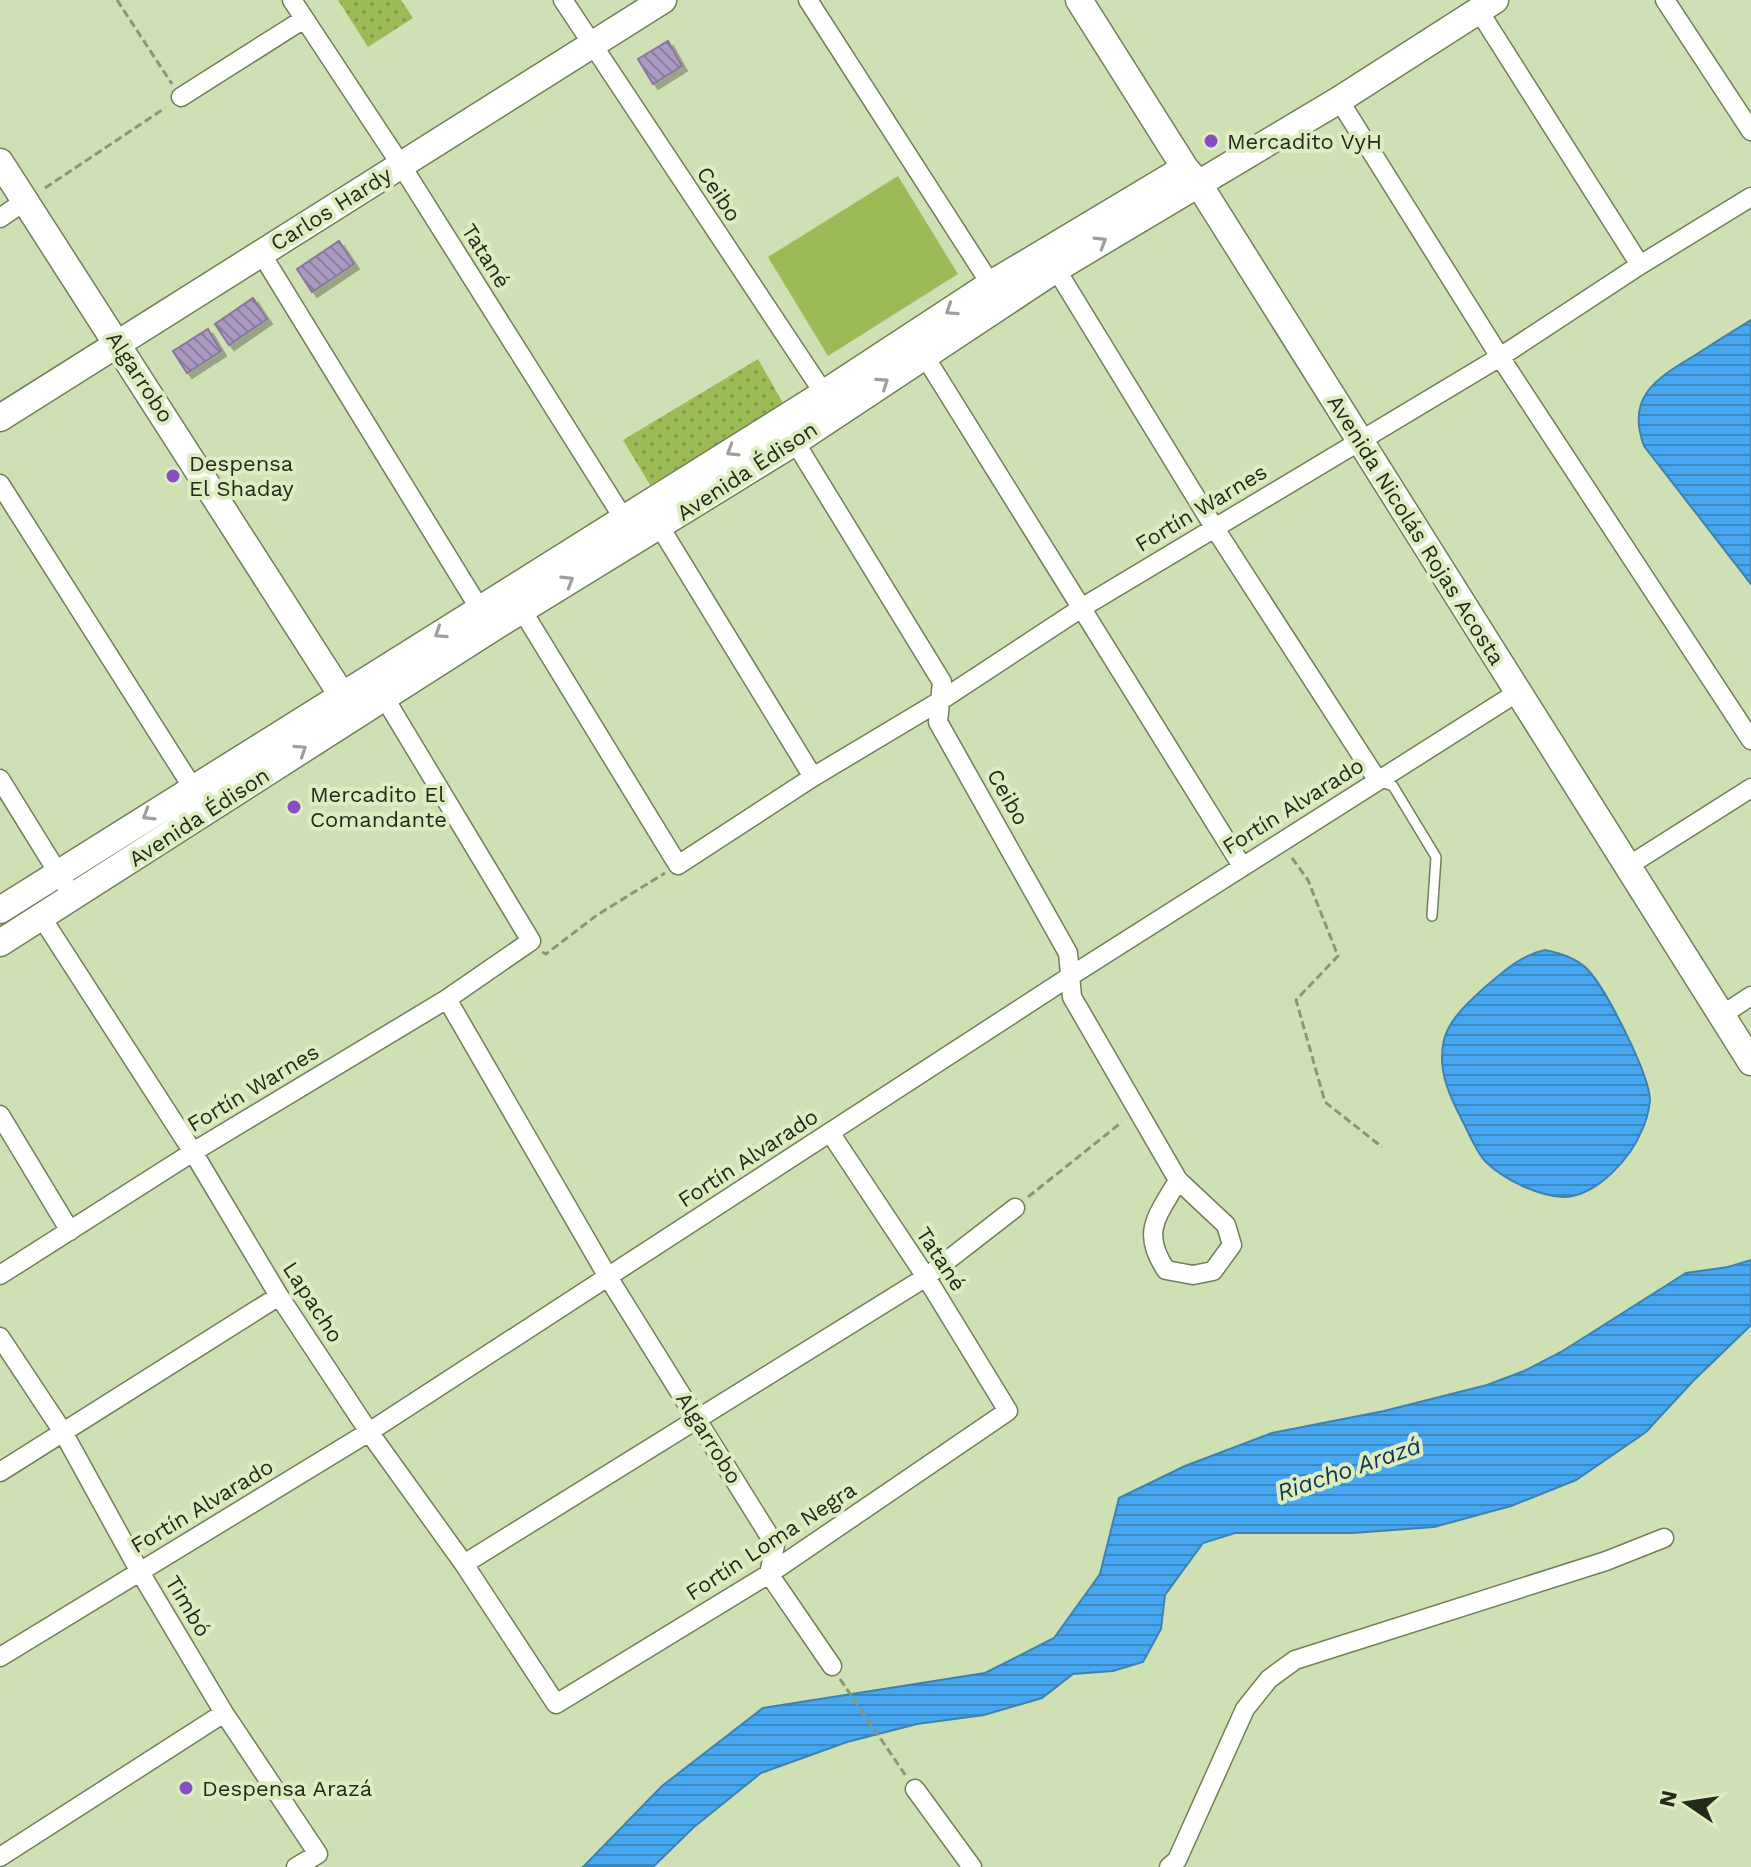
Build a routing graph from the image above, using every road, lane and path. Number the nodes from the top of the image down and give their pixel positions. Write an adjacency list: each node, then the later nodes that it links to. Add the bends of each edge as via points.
1 (117, 0): 11 (path)
2 (292, 0): 9 (street, Tatané)
3 (563, 0): 10 (street, Ceibo)
4 (663, 0): 10 (street, Carlos Hardy)
5 (808, 0): 23 (street)
6 (1079, 0): 16 (street, Avenida Nicolás Rojas Acosta)
7 (1665, 0): 13 (street)
8 (1487, 5): 12 (street, Avenida Édison); 21 (street)
9 (304, 19): 11 (street); 15 (street, Tatané)
10 (591, 45): 15 (street, Carlos Hardy); 27 (street, Ceibo)
11 (181, 97): 18 (path)
12 (1339, 100): 16 (street, Avenida Édison); 26 (street)
13 (1751, 131)
14 (0, 162): 18 (street, Algarrobo)
15 (401, 165): 20 (street, Carlos Hardy); 34 (street, Tatané)
16 (1192, 176): 22 (street, Avenida Édison, one-way to 16); 23 (street, Avenida Édison); 30 (street, Avenida Nicolás Rojas Acosta)
17 (1751, 197): 21 (street, Fortín Warnes)
18 (25, 201): 19 (street); 24 (street, Algarrobo)
19 (0, 218)
20 (261, 253): 24 (street, Carlos Hardy); 37 (street)
21 (1640, 265): 26 (street, Fortín Warnes)
22 (1056, 269): 23 (street, Avenida Édison); 33 (street)
23 (997, 293): 25 (street, Avenida Édison); 27 (street, Avenida Édison, one-way to 27)
24 (118, 343): 28 (street, Carlos Hardy); 41 (street, Algarrobo)
25 (924, 355): 27 (street, Avenida Édison, one-way to 25); 35 (street)
26 (1500, 357): 30 (street, Fortín Warnes); 42 (street)
27 (830, 403): 29 (street, Avenida Édison); 34 (street, Avenida Édison, one-way to 34)
28 (0, 418)
29 (795, 442): 32 (street, Avenida Édison); 40 (street, Ceibo, via 942,682)
30 (1361, 442): 33 (street, Fortín Warnes); 38 (street, Avenida Nicolás Rojas Acosta)
31 (0, 484): 46 (street)
32 (660, 527): 34 (street, Avenida Édison); 43 (street)
33 (1214, 527): 35 (street, Fortín Warnes); 45 (street)
34 (630, 529): 36 (street, Avenida Édison, one-way to 34); 37 (street, Avenida Édison)
35 (1083, 607): 40 (street, Fortín Warnes); 51 (street)
36 (522, 610): 37 (street, Avenida Édison); 50 (street)
37 (485, 618): 39 (street, Avenida Édison); 41 (street, Avenida Édison, one-way to 41)
38 (1518, 692): 45 (street, Fortín Alvarado); 52 (street, Avenida Nicolás Rojas Acosta)
39 (384, 697): 41 (street, Avenida Édison); 58 (street)
40 (940, 701): 43 (street, Fortín Warnes); 60 (street, Ceibo, via 938,722 1068,953)
41 (348, 706): 46 (street, Avenida Édison); 48 (street, Avenida Édison, one-way to 41)
42 (1751, 740)
43 (813, 777): 50 (street, Fortín Warnes)
44 (0, 779): 53 (street)
45 (1378, 781): 49 (street, Fortín Alvarado); 56 (lane, via 1393,786 1436,857)
46 (192, 787): 48 (street); 53 (street, Avenida Édison, one-way to 53)
47 (1751, 788): 52 (street)
48 (207, 812): 54 (street, Avenida Édison)
49 (1281, 841): 51 (street, Fortín Alvarado); 68 (path, via 1308,880 1338,956 1296,1000 1325,1102)
50 (678, 865): 58 (path, via 546,954)
51 (1242, 866): 60 (street, Fortín Alvarado)
52 (1628, 866): 63 (street, Avenida Nicolás Rojas Acosta)
53 (58, 872): 54 (street); 55 (street, Avenida Édison)
54 (73, 897): 57 (street, Avenida Édison)
55 (0, 910)
56 (1432, 916)
57 (42, 918): 59 (street, Avenida Édison); 69 (street, Lapacho)
58 (531, 941): 62 (street, Fortín Warnes)
59 (0, 943)
60 (1069, 977): 65 (street, Ceibo, via 1072,997); 67 (street, Fortín Alvarado)
61 (1751, 996): 63 (street)
62 (447, 999): 69 (street, Fortín Warnes); 74 (street, Algarrobo)
63 (1722, 1015): 64 (street, Avenida Nicolás Rojas Acosta)
64 (1751, 1062)
65 (1137, 1110): 70 (street, Ceibo); 71 (path)
66 (0, 1115): 72 (street)
67 (831, 1134): 74 (street, Fortín Alvarado); 75 (street, Tatané)
68 (1382, 1147)
69 (193, 1152): 72 (street, Fortín Warnes); 76 (street, Lapacho)
70 (1178, 1180): 70 (street, Ceibo, via 1226,1225 1232,1245 1213,1271 1193,1275 1166,1270 1153,1250 1154,1223)
71 (1015, 1208): 75 (street)
72 (70, 1231): 73 (street, Fortín Warnes)
73 (0, 1275)
74 (608, 1277): 79 (street, Algarrobo); 81 (street, Fortín Alvarado)
75 (926, 1277): 78 (street, Tatané); 79 (street)
76 (279, 1296): 80 (street); 81 (street, Lapacho)
77 (0, 1337): 80 (street, Timbó)
78 (1008, 1411): 86 (street, Fortín Loma Negra)
79 (699, 1420): 84 (street); 86 (street, Algarrobo, via 775,1545)
80 (63, 1432): 82 (street); 85 (street, Timbó)
81 (369, 1432): 84 (street, Lapacho); 85 (street, Fortín Alvarado)
82 (0, 1472)
83 (1664, 1538): 95 (street, via 1295,1660 1269,1679 1245,1709 1177,1860)
84 (464, 1564): 89 (street, Lapacho)
85 (140, 1572): 87 (street, Fortín Alvarado); 90 (street, Timbó)
86 (769, 1574): 88 (street); 89 (street, Fortín Loma Negra)
87 (0, 1657)
88 (832, 1666): 91 (path)
89 (556, 1704)
90 (224, 1713): 92 (street); 93 (street, Timbó, via 318,1854)
91 (915, 1789): 94 (street)
92 (0, 1857)
93 (296, 1867)
94 (972, 1867)
95 (1169, 1867)

